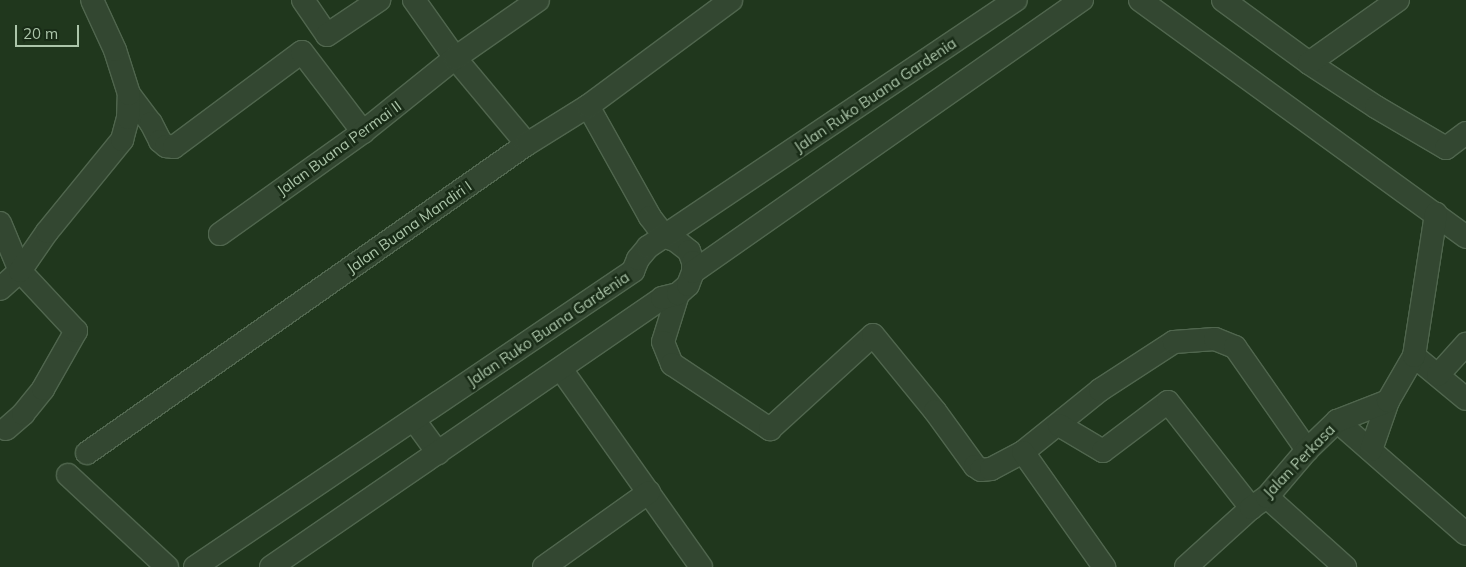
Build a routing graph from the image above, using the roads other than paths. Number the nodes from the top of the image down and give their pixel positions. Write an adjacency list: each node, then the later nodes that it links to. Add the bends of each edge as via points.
1 (92, 0): 14 (street, via 115,50)
2 (303, 0): 3 (street, via 327,35)
3 (379, 0)
4 (414, 0): 12 (street)
5 (538, 0): 12 (street, Jalan Buana Permai II)
6 (731, 0): 15 (street, Jalan Buana Mandiri I)
7 (1016, 0): 22 (street, Jalan Ruko Buana Gardenia)
8 (1082, 0): 25 (street)
9 (1140, 0): 19 (street)
10 (1223, 0): 13 (street)
11 (1398, 0): 13 (street)
12 (455, 58): 16 (street, Jalan Buana Permai II); 18 (street)
13 (1309, 63): 17 (street, via 1446,148)
14 (129, 94): 16 (street, via 160,141 174,147 302,52); 24 (street, via 128,118 122,140 47,232)
15 (588, 106): 18 (street, Jalan Buana Mandiri I); 22 (street, via 650,217)
16 (362, 132): 21 (street, Jalan Buana Permai II)
17 (1466, 133)
18 (527, 144): 41 (street, Jalan Buana Mandiri I)
19 (1436, 214): 23 (street); 29 (street)
20 (0, 223): 24 (street)
21 (220, 234)
22 (665, 237): 25 (street, via 689,251); 34 (street, Jalan Ruko Buana Gardenia, via 645,250 633,271)
23 (1466, 237)
24 (20, 271): 26 (street); 37 (street, via 76,331 43,388 23,414)
25 (693, 272): 27 (street, via 688,284)
26 (0, 289)
27 (678, 294): 30 (street, via 662,298); 40 (street, via 663,342 672,364 770,428 873,335 975,466 981,470 991,469)
28 (1466, 344): 31 (street)
29 (1414, 356): 31 (street); 33 (street)
30 (561, 369): 42 (street); 44 (street)
31 (1438, 375): 32 (street)
32 (1466, 400)
33 (1388, 401): 35 (street, Jalan Perkasa); 39 (street)
34 (414, 420): 42 (street); 49 (street, Jalan Ruko Buana Gardenia)
35 (1337, 421): 38 (street, Jalan Perkasa); 39 (street)
36 (1059, 425): 38 (street, via 1100,390 1174,342 1215,338 1235,347); 40 (street); 45 (street, via 1103,451 1168,402)
37 (6, 429)
38 (1307, 450): 45 (street, Jalan Perkasa)
39 (1370, 450): 46 (street)
40 (1024, 452): 53 (street)
41 (87, 453)
42 (438, 454): 50 (street)
43 (68, 475): 48 (street)
44 (649, 492): 51 (street); 52 (street)
45 (1259, 502): 47 (street, Jalan Perkasa); 54 (street)
46 (1466, 534)
47 (1194, 565)
48 (167, 567)
49 (195, 567)
50 (271, 567)
51 (544, 567)
52 (701, 567)
53 (1104, 567)
54 (1345, 567)

